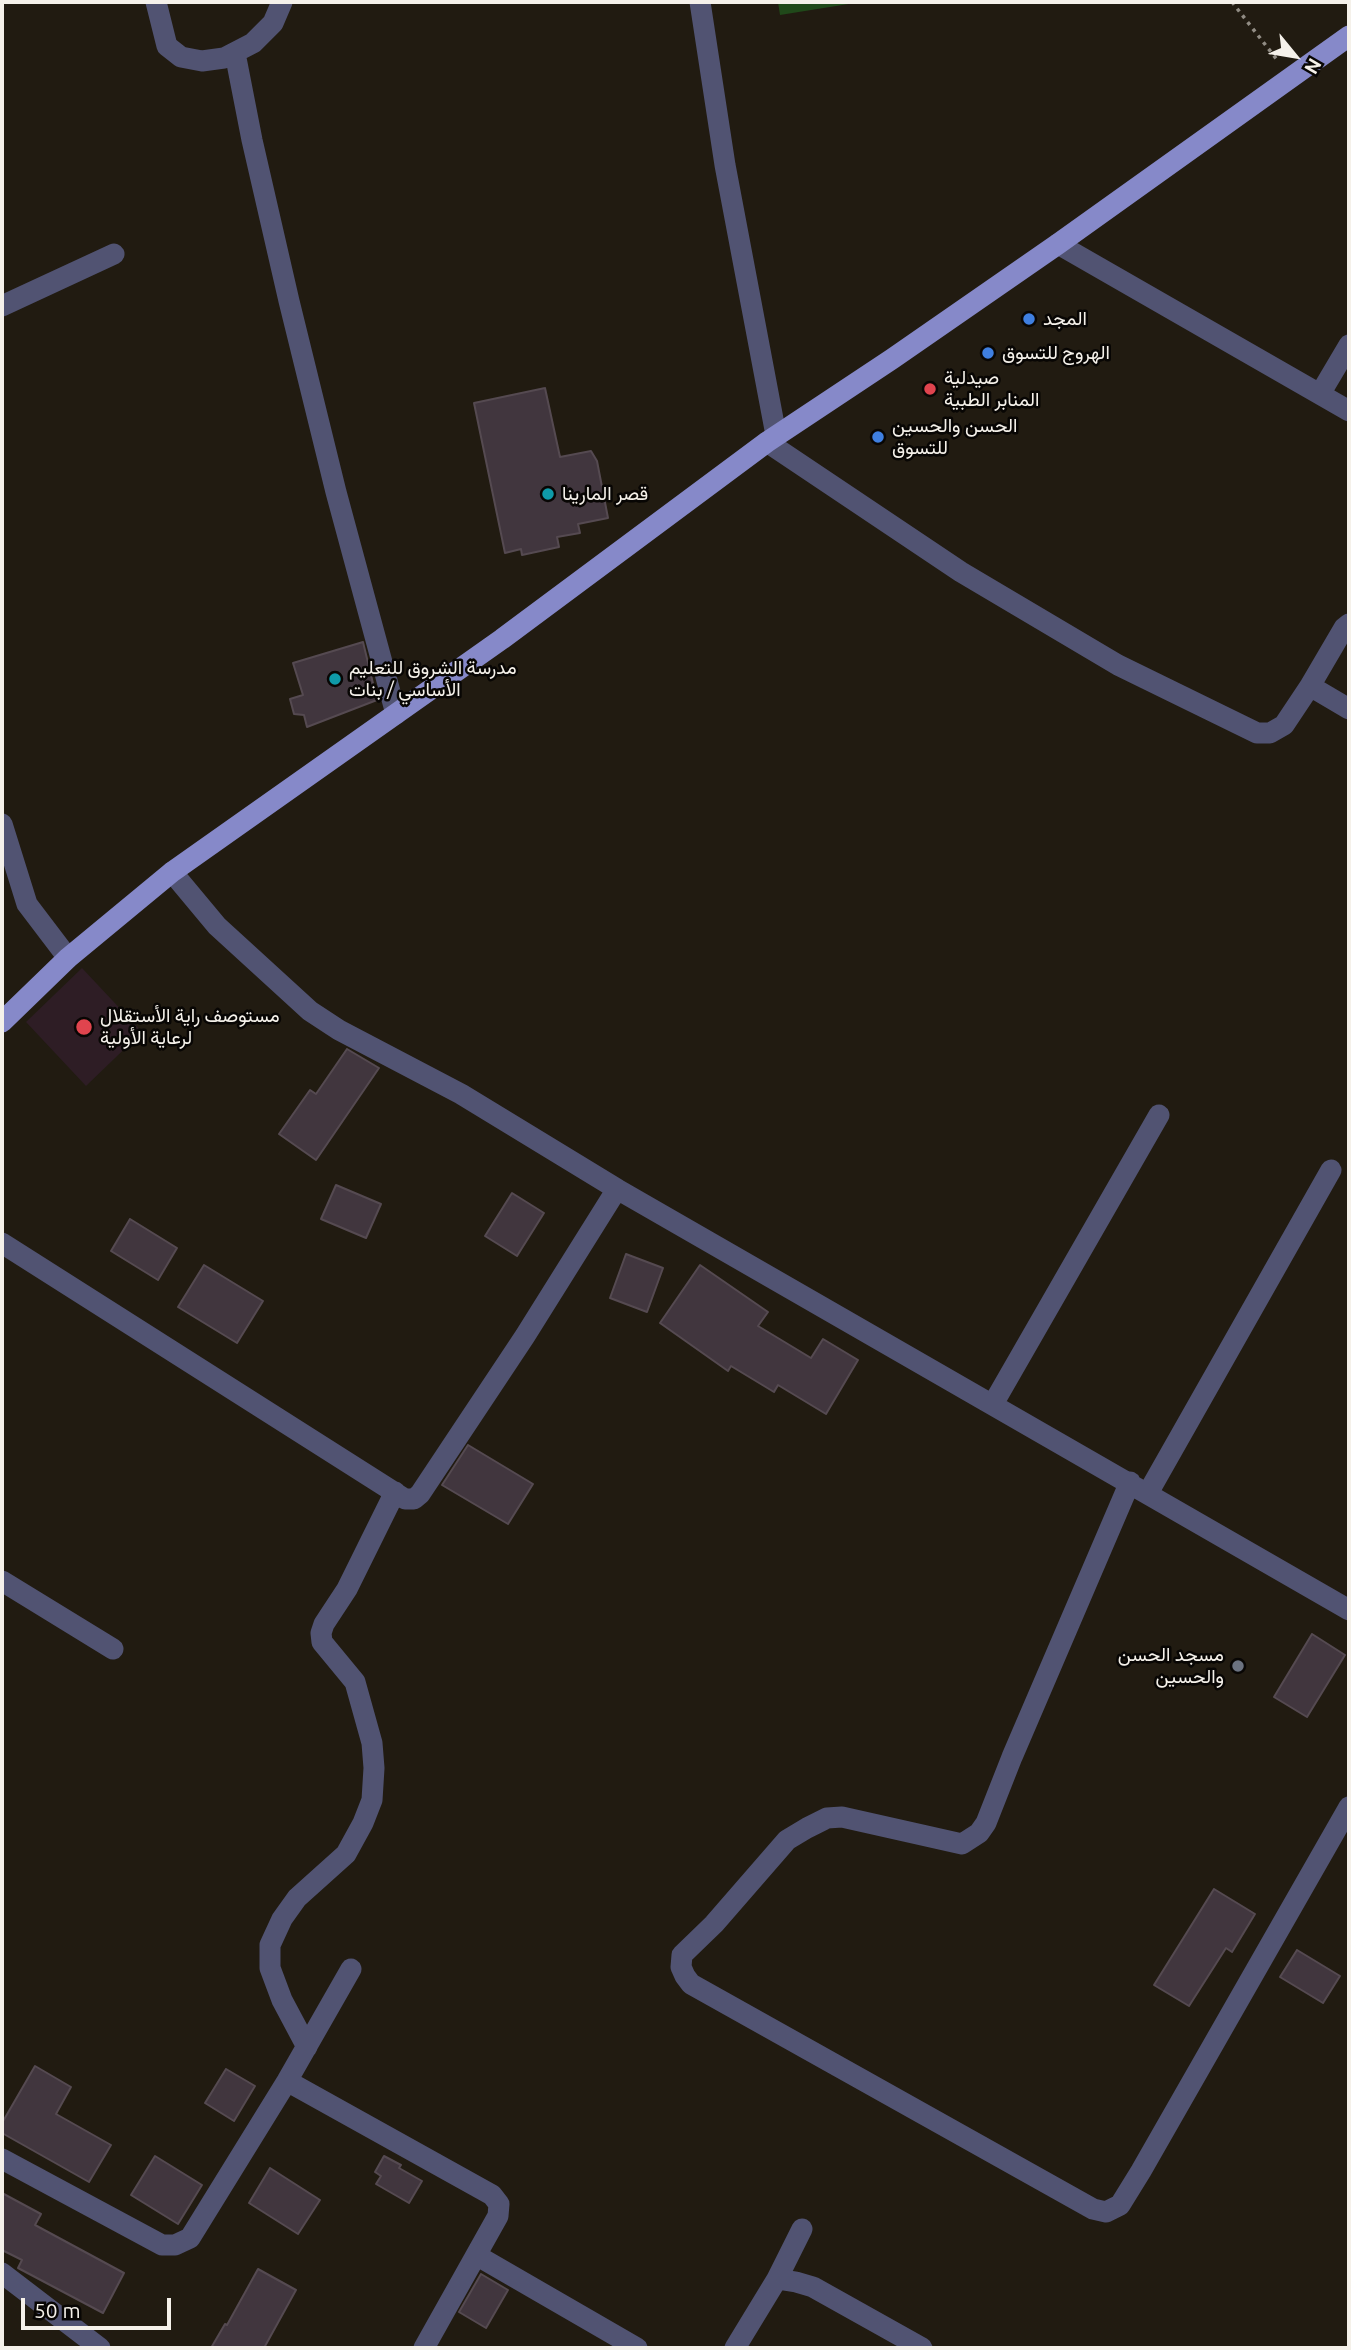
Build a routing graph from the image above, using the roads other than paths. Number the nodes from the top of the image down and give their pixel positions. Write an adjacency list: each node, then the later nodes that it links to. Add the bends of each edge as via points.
1 (156, 2): 5 (street, via 167,46 181,57 202,61)
2 (282, 2): 5 (street, via 273,23)
3 (700, 2): 12 (street)
4 (1349, 36): 6 (main road)
5 (235, 53): 16 (street, via 289,301)
6 (1058, 244): 10 (street); 12 (main road)
7 (114, 254): 8 (street)
8 (2, 306)
9 (1349, 345): 10 (street)
10 (1320, 394): 11 (street)
11 (1349, 411)
12 (771, 439): 14 (street, via 961,572 1118,665 1257,733 1284,726); 16 (main road)
13 (1349, 624): 14 (street)
14 (1310, 686): 15 (street)
15 (1349, 709)
16 (396, 714): 18 (main road)
17 (2, 824): 19 (street, via 27,904)
18 (172, 873): 19 (main road); 23 (street, via 217,926 310,1012 461,1094)
19 (68, 958): 20 (main road)
20 (2, 1022)
21 (1159, 1115): 25 (street)
22 (1331, 1170): 26 (street)
23 (617, 1189): 25 (street); 27 (street, via 420,1494 405,1499)
24 (2, 1243): 27 (street)
25 (993, 1404): 26 (street)
26 (1139, 1488): 29 (street); 31 (street, via 979,1833 962,1844 842,1817 827,1818 787,1840 682,1955 685,1976 691,1984 1093,2209 1106,2212 1120,2205 1141,2171)
27 (395, 1492): 33 (street, via 321,1633 355,1682 372,1742 372,1800 346,1854 297,1898 270,1945 270,1968)
28 (2, 1581): 30 (street)
29 (1349, 1610)
30 (113, 1649)
31 (1349, 1807)
32 (351, 1969): 33 (street)
33 (307, 2047): 34 (street)
34 (287, 2081): 35 (street, via 190,2238 175,2245 162,2245); 37 (street, via 492,2195 499,2204 498,2216)
35 (2, 2159)
36 (802, 2229): 39 (street)
37 (476, 2255): 41 (street); 42 (street)
38 (2, 2273): 40 (street)
39 (776, 2279): 43 (street); 44 (street, via 813,2287)
40 (100, 2348)
41 (424, 2348)
42 (637, 2348)
43 (735, 2348)
44 (922, 2348)

